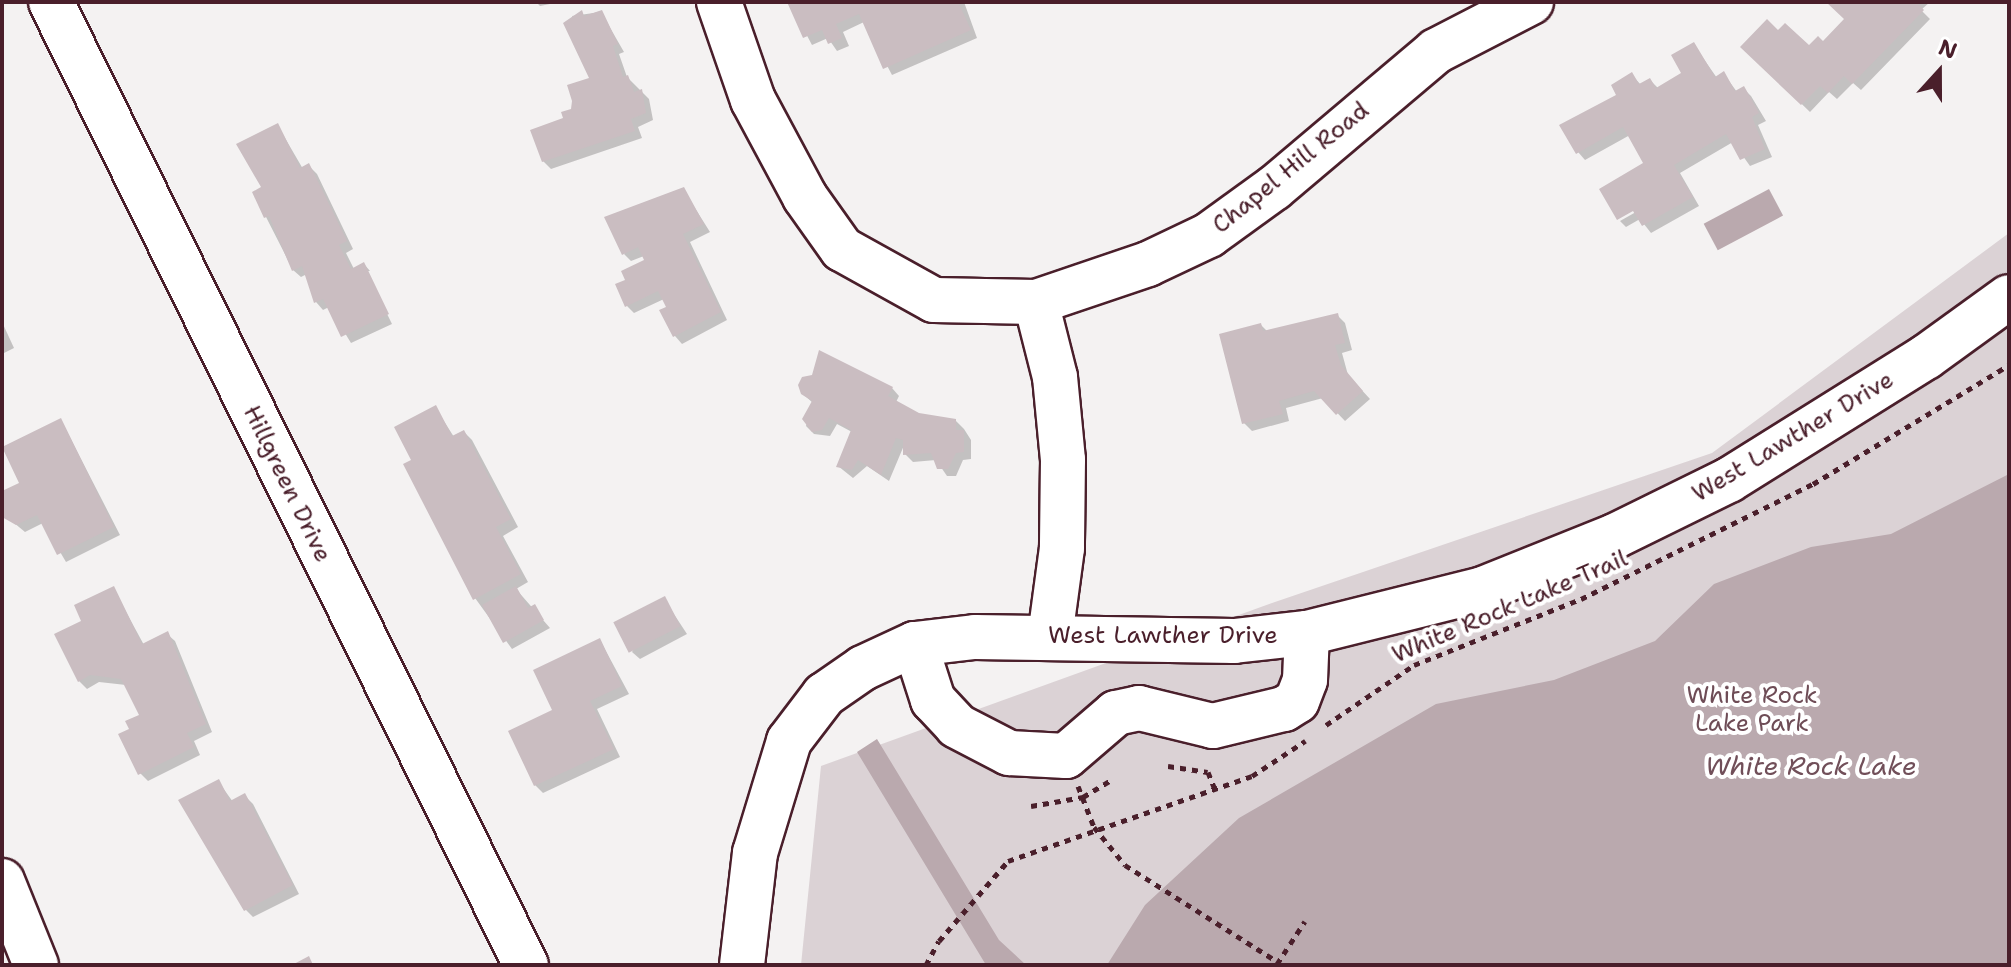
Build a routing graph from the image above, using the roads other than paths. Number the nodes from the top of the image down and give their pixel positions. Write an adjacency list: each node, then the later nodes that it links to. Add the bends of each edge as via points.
1 (51, 2): 11 (street, Hillgreen Drive)
2 (719, 2): 5 (street, Chapel Hill Road, via 753,100 805,197 842,249 934,300)
3 (1531, 2): 5 (street, Chapel Hill Road, via 1436,51 1274,188 1209,235 1134,270)
4 (2009, 297): 6 (street, West Lawther Drive, via 1926,357 1729,480 1615,536 1483,589)
5 (1036, 302): 7 (street, via 1055,377 1063,460 1062,548)
6 (1307, 633): 7 (street, West Lawther Drive, via 1234,641); 8 (street, via 1305,680 1297,701 1284,709 1213,726 1139,708 1116,713 1066,756 1009,753 957,726 933,700)
7 (1050, 637): 8 (street, West Lawther Drive)
8 (915, 644): 12 (street, West Lawther Drive, via 863,668 824,695 789,741 755,853)
9 (2, 881): 10 (street)
10 (36, 965)
11 (526, 965)
12 (742, 965)

